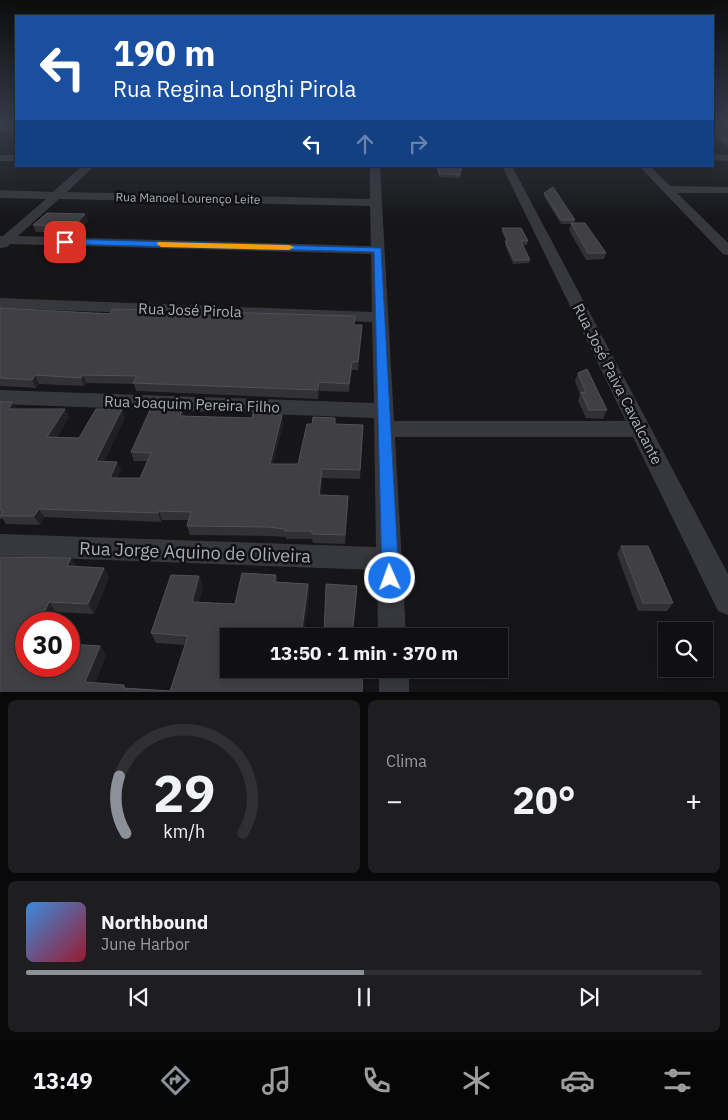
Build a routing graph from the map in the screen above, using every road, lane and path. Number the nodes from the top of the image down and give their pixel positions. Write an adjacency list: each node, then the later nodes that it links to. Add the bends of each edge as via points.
1 (0, 158): 2 (street)
2 (15, 158)
3 (714, 158): 4 (street)
4 (728, 158)
5 (88, 167): 12 (street)
6 (375, 167): 13 (street)
7 (509, 167): 23 (street, Rua José Paiva Cavalcante)
8 (645, 167): 9 (street)
9 (667, 189): 10 (street); 14 (street)
10 (728, 190)
11 (0, 194): 12 (street, Rua Manoel Lourenço Leite)
12 (57, 195): 13 (street, Rua Manoel Lourenço Leite); 16 (street)
13 (376, 203): 17 (street)
14 (710, 233): 15 (street); 18 (street)
15 (728, 233)
16 (2, 242): 17 (street)
17 (378, 250): 20 (street)
18 (728, 251)
19 (0, 303): 20 (street, Rua José Pirola)
20 (381, 317): 22 (street)
21 (0, 397): 22 (street, Rua Joaquim Pereira Filho)
22 (384, 420): 23 (street, Rua Joaquim Pereira Filho); 25 (street)
23 (640, 429): 26 (street, Rua José Paiva Cavalcante)
24 (0, 545): 25 (street, Rua Jorge Aquino de Oliveira)
25 (390, 559): 27 (street)
26 (728, 602)
27 (392, 628)
28 (394, 678): 29 (street)
29 (394, 692)

